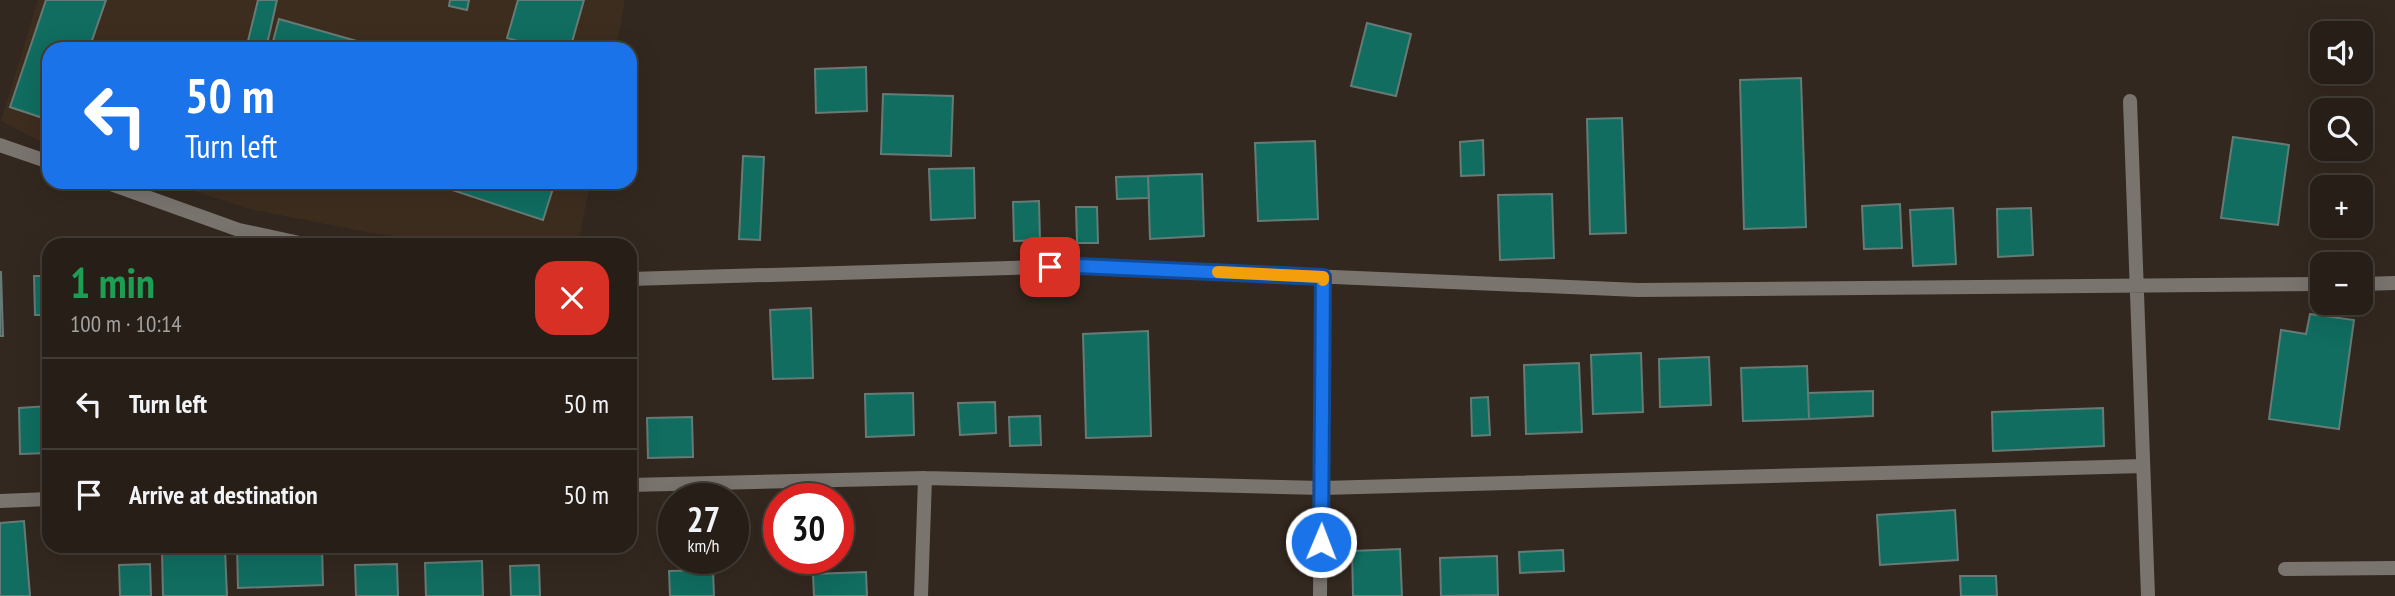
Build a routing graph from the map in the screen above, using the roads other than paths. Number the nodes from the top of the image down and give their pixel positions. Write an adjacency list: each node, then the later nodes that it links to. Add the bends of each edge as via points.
1 (2130, 101): 11 (street)
2 (0, 145): 3 (street)
3 (42, 160)
4 (125, 189): 5 (street, via 239,230)
5 (276, 238)
6 (1323, 277): 7 (street, via 1078,266); 11 (street, via 1638,290); 15 (street)
7 (637, 279)
8 (2395, 283): 10 (street)
9 (2310, 284): 11 (street)
10 (2373, 284)
11 (2137, 286): 12 (street)
12 (2143, 466): 15 (street); 22 (street)
13 (925, 478): 14 (street); 15 (street); 20 (street)
14 (637, 485)
15 (1322, 488): 21 (street)
16 (42, 499): 17 (street)
17 (0, 500)
18 (2395, 568): 19 (street)
19 (2285, 569)
20 (921, 596)
21 (1320, 596)
22 (2148, 596)

